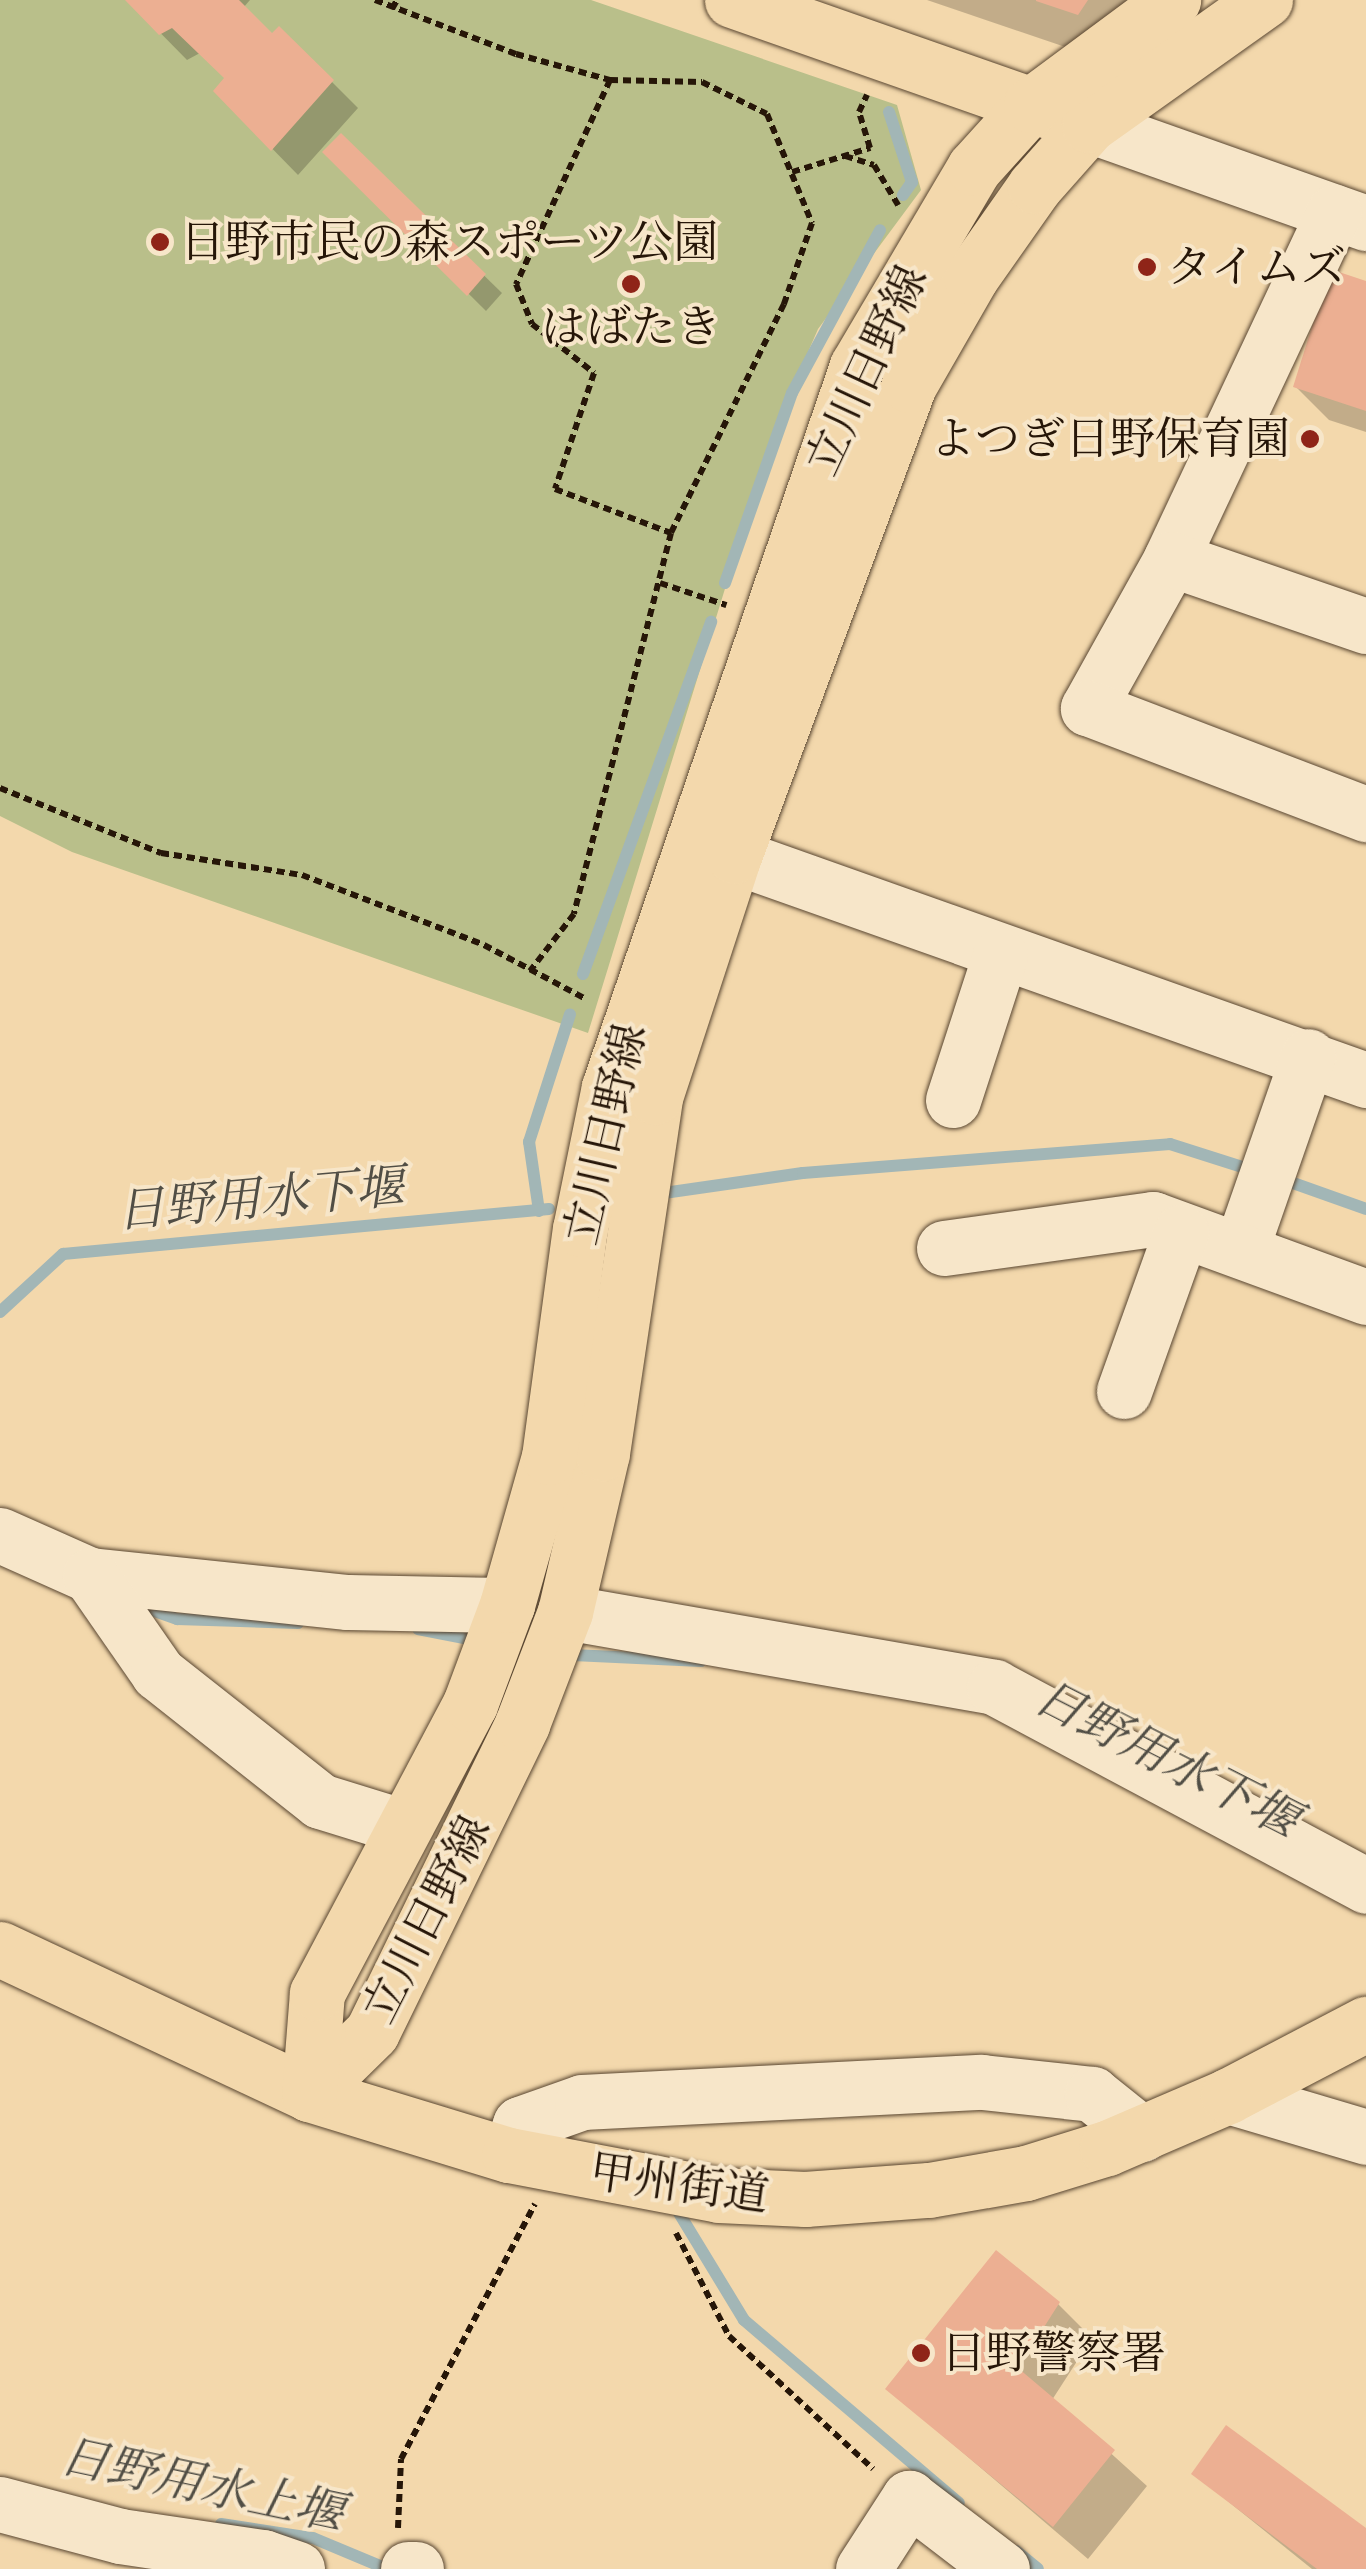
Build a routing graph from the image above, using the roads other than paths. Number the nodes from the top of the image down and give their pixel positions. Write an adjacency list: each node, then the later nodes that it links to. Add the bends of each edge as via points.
1 (732, 0): 4 (main road)
2 (1173, 0): 4 (main road, 立川日野線)
3 (1265, 0): 5 (main road, 立川日野線)
4 (1031, 105): 5 (main road); 14 (main road, 立川日野線, via 974,168 857,366)
5 (1089, 125): 6 (street); 10 (main road, 立川日野線, via 970,277 909,384)
6 (1350, 218): 7 (street)
7 (1170, 558): 8 (street); 9 (street, via 1088,708)
8 (1366, 626)
9 (1366, 814)
10 (734, 856): 11 (street); 14 (main road, 立川日野線)
11 (1000, 955): 12 (street); 15 (street)
12 (1308, 1056): 13 (street); 17 (street)
13 (1366, 1080)
14 (632, 1092): 23 (main road, 立川日野線, via 580,1228 548,1456); 24 (main road, 立川日野線, via 602,1452)
15 (953, 1100)
16 (1181, 1232): 17 (street); 18 (street, via 1153,1219); 20 (street)
17 (1242, 1246): 19 (street)
18 (944, 1248)
19 (1366, 1296)
20 (1124, 1391)
21 (0, 1535): 22 (street)
22 (90, 1575): 23 (street, via 348,1602); 25 (street, via 158,1672 320,1801)
23 (507, 1605): 25 (main road, 立川日野線, via 470,1704)
24 (565, 1612): 26 (street, via 994,1687); 29 (main road, 立川日野線, via 522,1724 372,2032)
25 (404, 1827): 29 (main road, 立川日野線, via 317,1994)
26 (1366, 1886)
27 (0, 1950): 29 (main road, 甲州街道)
28 (1366, 2024): 30 (main road, 甲州街道)
29 (309, 2094): 33 (main road, 甲州街道)
30 (1228, 2096): 31 (main road, 甲州街道); 32 (street)
31 (1142, 2134): 33 (main road, 甲州街道, via 1026,2173 929,2190 805,2199 653,2187); 33 (street, via 1092,2094 982,2082 582,2102 520,2124)
32 (1366, 2137)
33 (530, 2160)
34 (0, 2504): 35 (street, via 138,2540)
35 (297, 2569)
36 (862, 2569): 37 (street, via 909,2498)
37 (1002, 2569)

